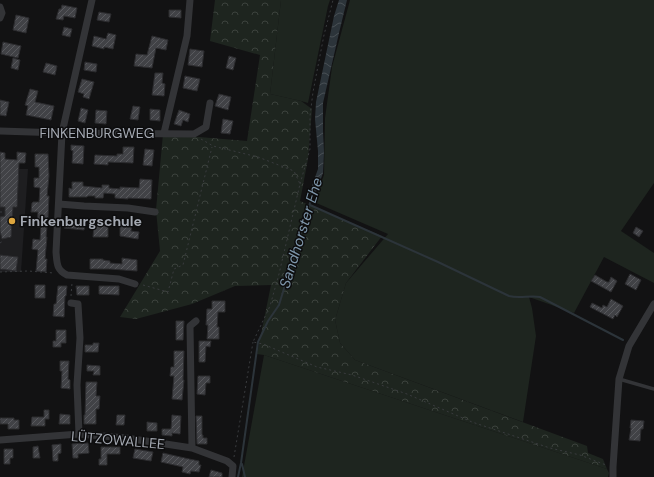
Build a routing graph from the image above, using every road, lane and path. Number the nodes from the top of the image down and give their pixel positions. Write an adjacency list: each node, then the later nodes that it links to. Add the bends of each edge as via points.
1 (92, 0): 8 (street)
2 (190, 0): 9 (street, via 187,36)
3 (333, 0): 12 (path, via 313,92 310,149)
4 (0, 7): 5 (street)
5 (0, 18)
6 (210, 103): 10 (street, via 206,127)
7 (0, 131): 8 (street, FINKENBURGWEG)
8 (62, 133): 9 (street, FINKENBURGWEG); 13 (street)
9 (164, 133): 10 (street, FINKENBURGWEG)
10 (194, 134): 11 (path)
11 (212, 146): 12 (path, via 258,157 294,171); 22 (path, via 183,265 174,269 168,292)
12 (300, 184): 26 (path, via 270,306)
13 (59, 204): 16 (street); 20 (street, via 56,252 59,270)
14 (0, 212): 15 (path)
15 (3, 212)
16 (155, 212)
17 (2, 241): 18 (path)
18 (0, 243)
19 (0, 272): 20 (path)
20 (63, 273): 21 (street)
21 (72, 276): 22 (street, via 119,279); 23 (path)
22 (135, 284)
23 (71, 302): 29 (street, via 78,304)
24 (654, 304): 27 (street, via 630,346)
25 (196, 321): 31 (street, via 190,326)
26 (254, 342): 32 (path); 33 (path, via 317,367 407,394 472,422)
27 (619, 379): 28 (lane); 33 (street)
28 (654, 389)
29 (79, 434): 30 (street, LÜTZOWALLEE); 31 (street, LÜTZOWALLEE)
30 (0, 440)
31 (192, 448): 32 (street, LÜTZOWALLEE, via 227,461)
32 (233, 466): 34 (street)
33 (613, 467): 35 (street)
34 (232, 477)
35 (613, 477)

